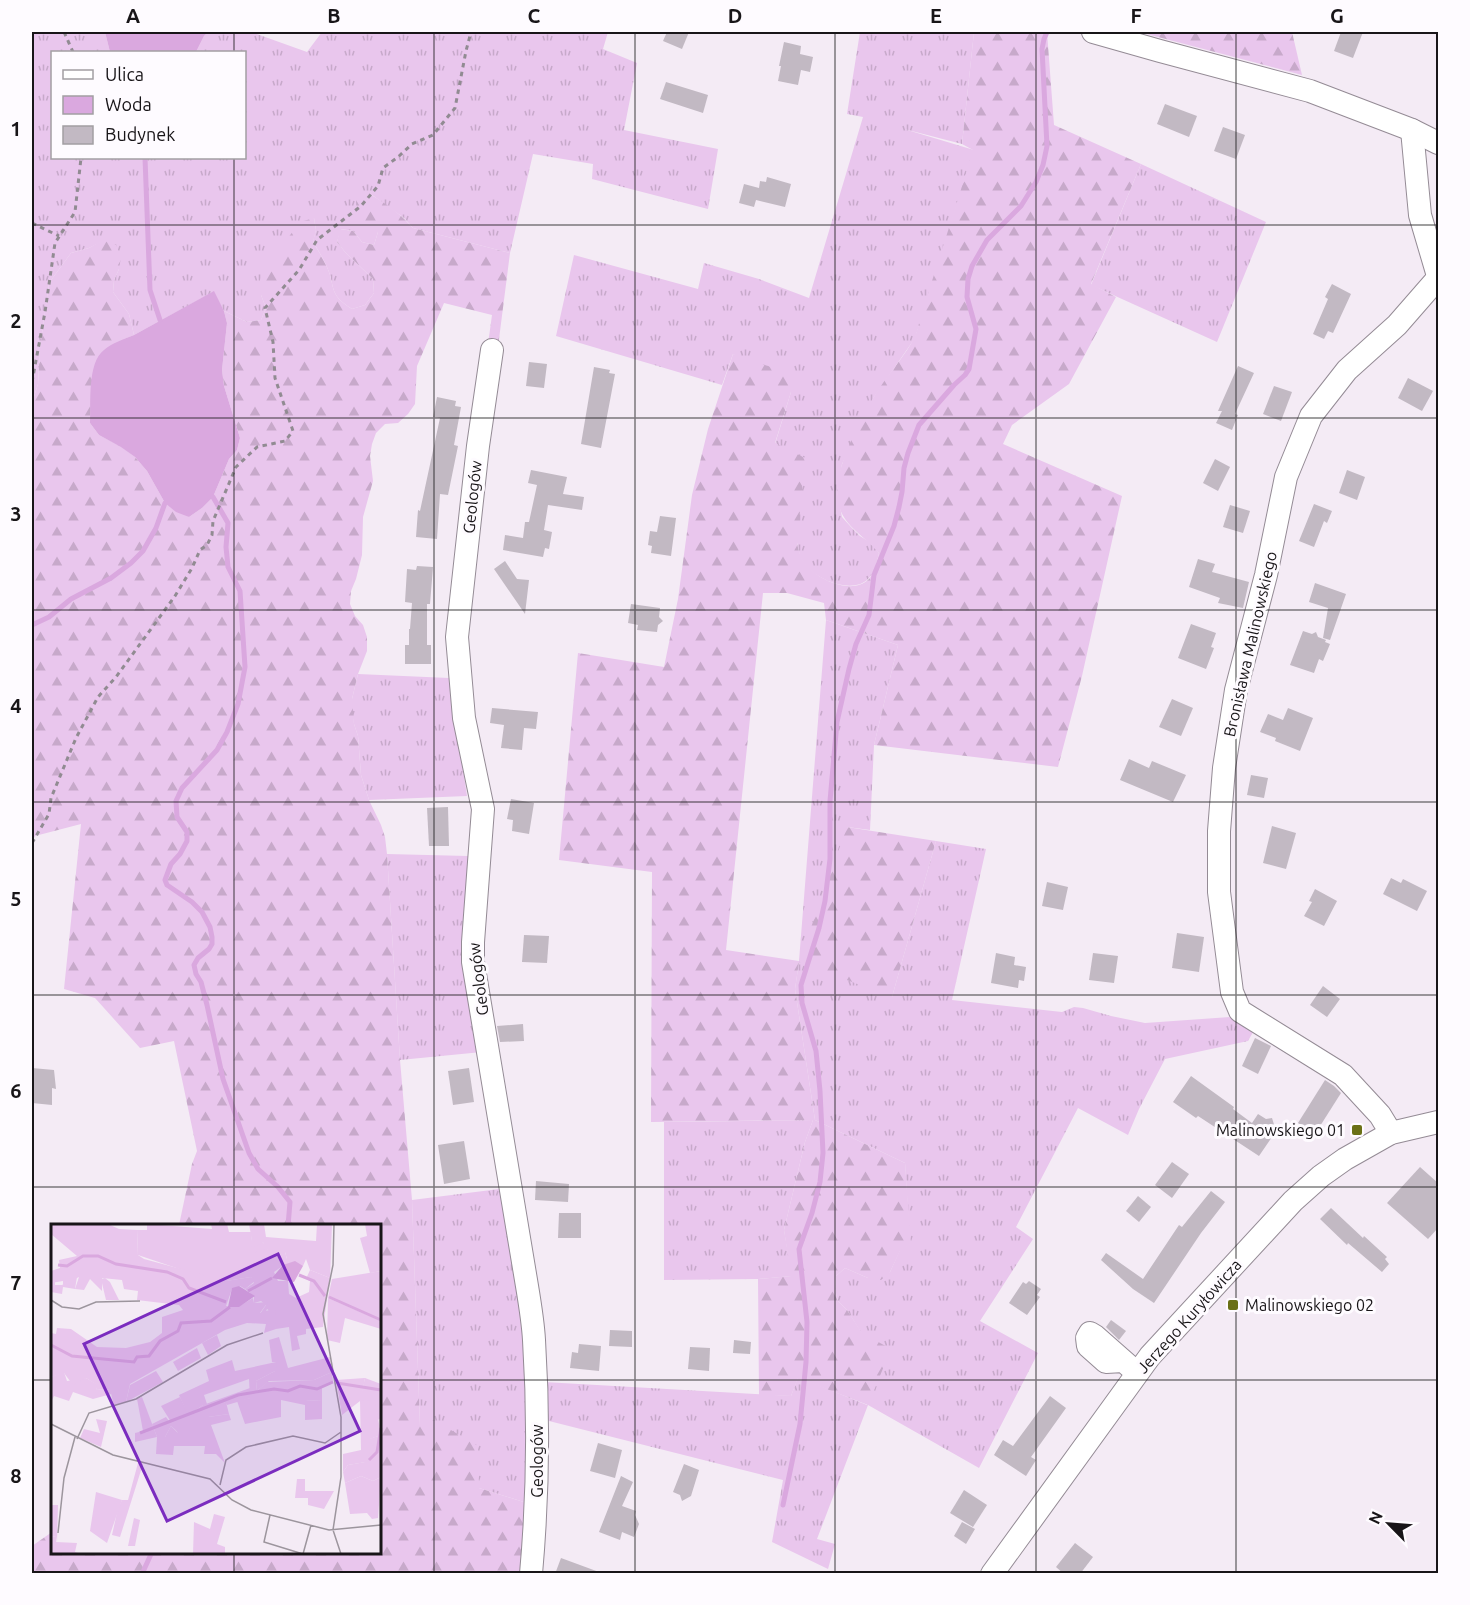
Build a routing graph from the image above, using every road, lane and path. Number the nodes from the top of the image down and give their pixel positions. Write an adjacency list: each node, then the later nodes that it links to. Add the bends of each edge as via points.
1 (64, 32): 4 (path)
2 (471, 32): 13 (path, via 455,108 433,135 412,144 383,168 378,186 361,206 317,240 299,270 265,308 273,342 275,378 293,431 285,441 257,447 236,467 213,520 207,545 200,550 158,620 98,697 51,798 49,814)
3 (1094, 32): 5 (street, via 1310,91)
4 (73, 51)
5 (1412, 130): 6 (street); 10 (street, Bronisława Malinowskiego, via 1420,215)
6 (1438, 143)
7 (81, 159): 9 (path, via 75,212)
8 (32, 223): 9 (path)
9 (59, 236): 12 (path)
10 (1438, 277): 15 (street, Bronisława Malinowskiego, via 1397,325 1347,370 1311,416 1286,477 1236,690 1219,831 1219,892 1232,992 1240,1011 1343,1075 1380,1115)
11 (492, 350): 18 (street, Geologów, via 458,637 464,718 483,809 473,962 534,1339 537,1492)
12 (32, 382)
13 (32, 843)
14 (1438, 1122): 15 (street, Jerzego Kuryłowicza)
15 (1391, 1133): 17 (street, Jerzego Kuryłowicza, via 1321,1176 1293,1201 1150,1356)
16 (1090, 1333): 17 (street, via 1088,1346 1094,1352 1107,1362)
17 (1130, 1367): 19 (street, Jerzego Kuryłowicza)
18 (531, 1574)
19 (992, 1574)

